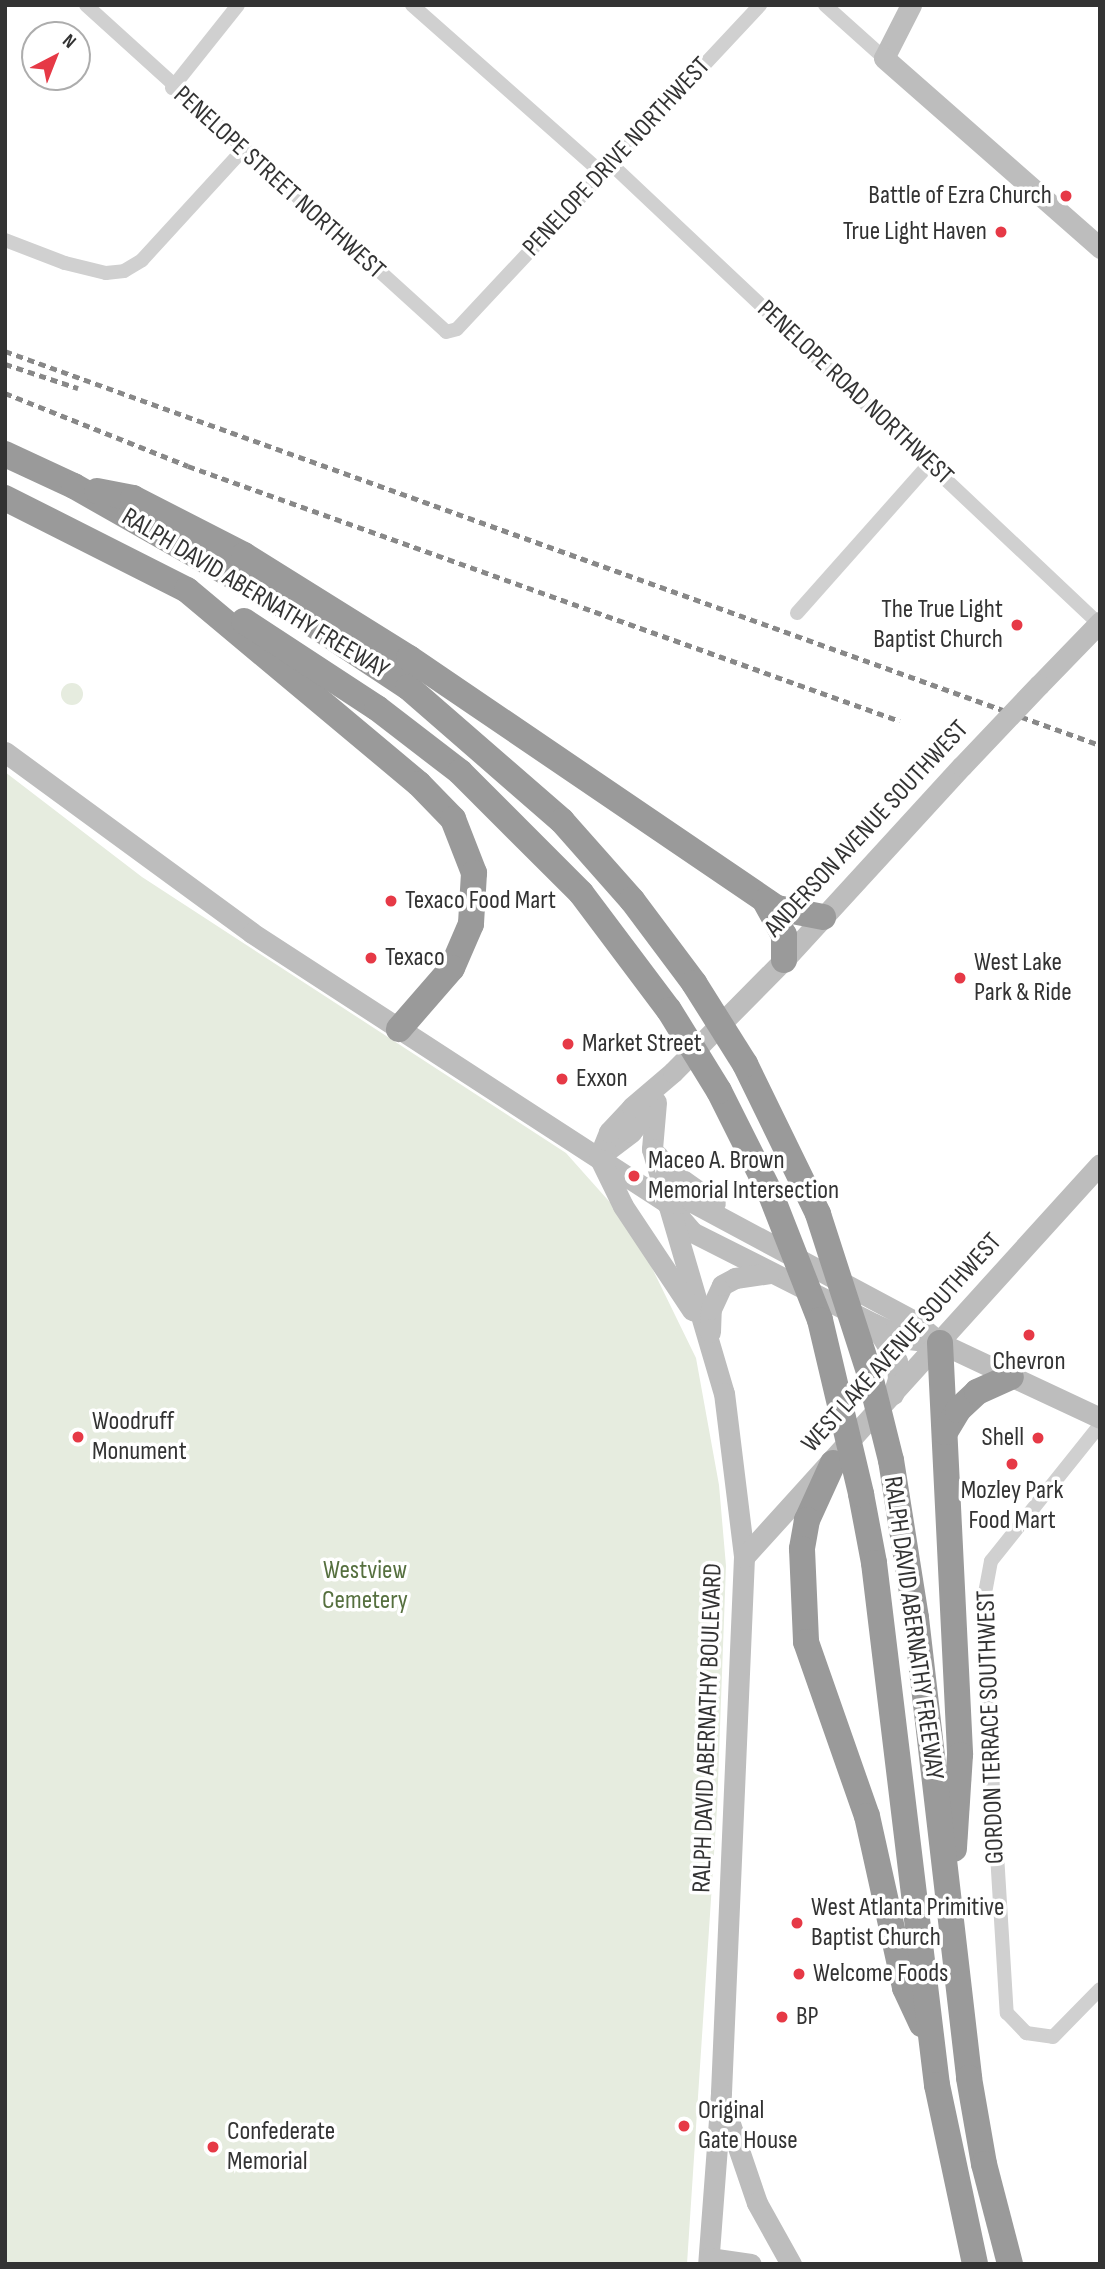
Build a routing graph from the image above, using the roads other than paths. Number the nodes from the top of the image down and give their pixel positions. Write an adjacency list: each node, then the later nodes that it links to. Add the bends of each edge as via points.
1 (86, 5): 8 (street, PENELOPE STREET NORTHWEST)
2 (238, 5): 8 (street)
3 (760, 5): 10 (street, PENELOPE DRIVE NORTHWEST)
4 (825, 5): 7 (street)
5 (911, 5): 7 (main road)
6 (415, 6): 10 (street, PENELOPE ROAD NORTHWEST)
7 (884, 58): 12 (main road)
8 (172, 88): 9 (street, PENELOPE STREET NORTHWEST)
9 (242, 150): 11 (street, via 142,260 124,271 106,273); 13 (street, PENELOPE STREET NORTHWEST, via 440,329 457,329)
10 (605, 168): 13 (street, PENELOPE DRIVE NORTHWEST); 15 (street, PENELOPE ROAD NORTHWEST)
11 (5, 240)
12 (1100, 248)
13 (475, 309)
14 (5, 454): 16 (highway, RALPH DAVID ABERNATHY FREEWAY)
15 (930, 463): 19 (street); 20 (street, PENELOPE ROAD NORTHWEST)
16 (74, 486): 22 (highway, via 133,498 244,555 410,658); 43 (highway, RALPH DAVID ABERNATHY FREEWAY, bridge, via 282,604 453,722 562,821 632,900 694,983 745,1064 818,1214 869,1372 891,1460 916,1618)
17 (5, 498): 18 (highway)
18 (187, 590): 25 (highway, via 419,784 461,832 476,887 465,947); 45 (highway, RALPH DAVID ABERNATHY FREEWAY, bridge, via 322,670 460,772 581,893 669,1010 719,1091 771,1195 820,1320 861,1494 876,1576)
19 (797, 614)
20 (1099, 622): 23 (main road, ANDERSON AVENUE SOUTHWEST, bridge)
21 (5, 752): 25 (main road, via 204,900)
22 (765, 900): 23 (highway, via 788,913); 24 (highway, via 784,935)
23 (824, 917): 24 (main road, ANDERSON AVENUE SOUTHWEST)
24 (784, 960): 26 (main road, ANDERSON AVENUE SOUTHWEST)
25 (399, 1030): 29 (main road)
26 (673, 1073): 27 (main road, ANDERSON AVENUE SOUTHWEST); 29 (main road, ANDERSON AVENUE SOUTHWEST, via 609,1132)
27 (656, 1102): 28 (main road); 29 (main road, ANDERSON AVENUE SOUTHWEST, via 631,1132)
28 (652, 1149): 31 (main road, RALPH DAVID ABERNATHY BOULEVARD); 35 (main road, via 670,1171 716,1204 919,1312)
29 (599, 1157): 31 (main road); 34 (main road, via 624,1206)
30 (1100, 1164): 35 (main road, WEST LAKE AVENUE SOUTHWEST)
31 (667, 1203): 32 (main road, via 692,1231); 34 (main road, RALPH DAVID ABERNATHY BOULEVARD); 35 (main road, via 692,1202 914,1321)
32 (770, 1273): 33 (main road); 34 (main road, via 722,1284 711,1309)
33 (874, 1324): 35 (main road, via 909,1339); 37 (main road, via 897,1361)
34 (709, 1338): 42 (main road, RALPH DAVID ABERNATHY BOULEVARD, via 735,1458)
35 (940, 1343): 36 (main road); 37 (main road, WEST LAKE AVENUE SOUTHWEST); 40 (highway)
36 (1011, 1377): 38 (main road); 40 (highway, via 977,1392 958,1410)
37 (893, 1394): 41 (main road, WEST LAKE AVENUE SOUTHWEST)
38 (1100, 1418)
39 (1100, 1425): 44 (street, GORDON TERRACE SOUTHWEST, via 991,1561 982,1609 1004,1998 1014,2024 1026,2033 1053,2036)
40 (945, 1432): 43 (highway, via 960,1755)
41 (833, 1463): 42 (main road, WEST LAKE AVENUE SOUTHWEST); 45 (highway, via 807,1520 802,1549 806,1643 870,1828 905,1988)
42 (744, 1557): 46 (main road, RALPH DAVID ABERNATHY BOULEVARD)
43 (951, 1907): 53 (highway, RALPH DAVID ABERNATHY FREEWAY, via 969,2078 984,2164)
44 (1100, 1989)
45 (931, 2043): 52 (highway, RALPH DAVID ABERNATHY FREEWAY, via 947,2142)
46 (721, 2094): 47 (main road); 48 (main road, RALPH DAVID ABERNATHY BOULEVARD)
47 (745, 2172): 48 (main road); 51 (main road)
48 (716, 2176): 49 (main road, RALPH DAVID ABERNATHY BOULEVARD)
49 (708, 2261): 50 (main road)
50 (751, 2264)
51 (791, 2264)
52 (975, 2264)
53 (1010, 2264)

